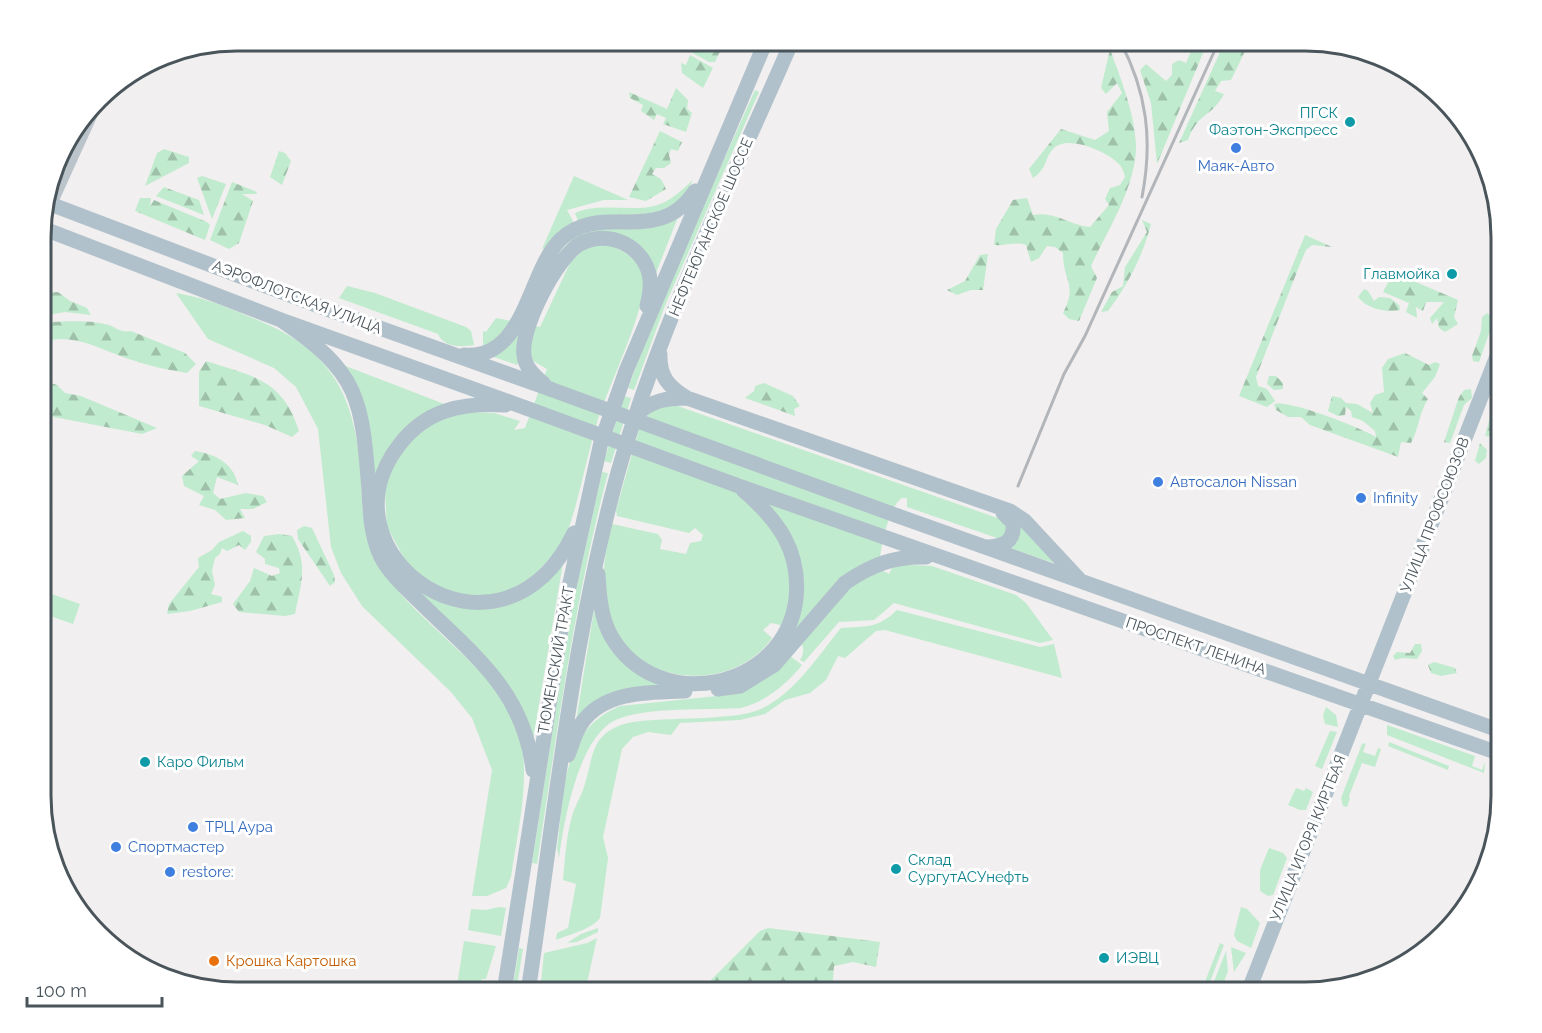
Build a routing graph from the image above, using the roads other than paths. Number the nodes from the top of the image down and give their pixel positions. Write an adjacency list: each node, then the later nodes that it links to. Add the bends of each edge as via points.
1 (761, 51): 4 (main road, НЕФТЕЮГАНСКОЕ ШОССЕ)
2 (787, 51): 10 (main road, НЕФТЕЮГАНСКОЕ ШОССЕ)
3 (81, 136): 5 (street)
4 (710, 169): 9 (main road, НЕФТЕЮГАНСКОЕ ШОССЕ); 11 (main road, via 688,202 674,214 650,221 587,225 572,230 551,252 507,338 491,350 477,356)
5 (62, 174)
6 (54, 205): 11 (main road, АЭРОФЛОТСКАЯ УЛИЦА)
7 (52, 231): 8 (main road, АЭРОФЛОТСКАЯ УЛИЦА)
8 (281, 320): 15 (main road, АЭРОФЛОТСКАЯ УЛИЦА); 31 (main road, via 311,340 348,380 363,428 372,524 381,555 401,584 508,693 529,744)
9 (641, 336): 13 (main road, via 649,300 650,279 645,262 622,241 604,238 581,243 564,257 552,276 528,330 523,353); 20 (main road, ТЮМЕНСКИЙ ТРАКТ, via 608,419)
10 (661, 342): 14 (main road, via 660,366 665,380); 16 (main road, НЕФТЕЮГАНСКОЕ ШОССЕ)
11 (441, 351): 13 (main road, АЭРОФЛОТСКАЯ УЛИЦА)
12 (1491, 372): 26 (main road, УЛИЦА ПРОФСОЮЗОВ)
13 (536, 381): 19 (main road, АЭРОФЛОТСКАЯ УЛИЦА, bridge)
14 (687, 399): 16 (main road, via 659,400); 18 (main road)
15 (526, 408): 17 (main road, ПРОСПЕКТ ЛЕНИНА, bridge); 20 (main road, via 459,406 433,415 410,432 392,456 380,485 381,528 391,552 407,574 436,594 465,602 500,601 527,589 549,571 563,554)
16 (636, 415): 21 (main road, ТЮМЕНСКИЙ ТРАКТ)
17 (736, 485): 23 (main road, ПРОСПЕКТ ЛЕНИНА); 25 (main road, via 783,532 797,569 793,619)
18 (987, 504): 22 (main road, via 1006,514 1014,532 1002,546); 24 (main road, via 1010,511 1025,521)
19 (898, 516): 22 (main road, ПРОСПЕКТ ЛЕНИНА)
20 (582, 517): 31 (main road, ТЮМЕНСКИЙ ТРАКТ)
21 (603, 531): 25 (main road, via 598,571 604,617 620,649 640,668 673,682 714,681 752,669); 30 (main road, ТЮМЕНСКИЙ ТРАКТ, via 573,678)
22 (984, 547): 24 (main road, ПРОСПЕКТ ЛЕНИНА)
23 (952, 562): 25 (main road, via 926,557 890,559 845,584); 27 (main road, ПРОСПЕКТ ЛЕНИНА)
24 (1083, 583): 26 (main road, ПРОСПЕКТ ЛЕНИНА)
25 (782, 648): 30 (main road, via 767,670 740,686 631,695 605,703 581,724)
26 (1370, 684): 27 (main road, УЛИЦА ИГОРЯ КИРТБАЯ); 28 (main road, ПРОСПЕКТ ЛЕНИНА)
27 (1362, 704): 29 (main road, ПРОСПЕКТ ЛЕНИНА); 34 (main road, УЛИЦА ИГОРЯ КИРТБАЯ)
28 (1491, 727)
29 (1491, 750)
30 (560, 774): 33 (main road, ТЮМЕНСКИЙ ТРАКТ)
31 (533, 800): 32 (main road, ТЮМЕНСКИЙ ТРАКТ)
32 (506, 982)
33 (529, 982)
34 (1252, 982)

